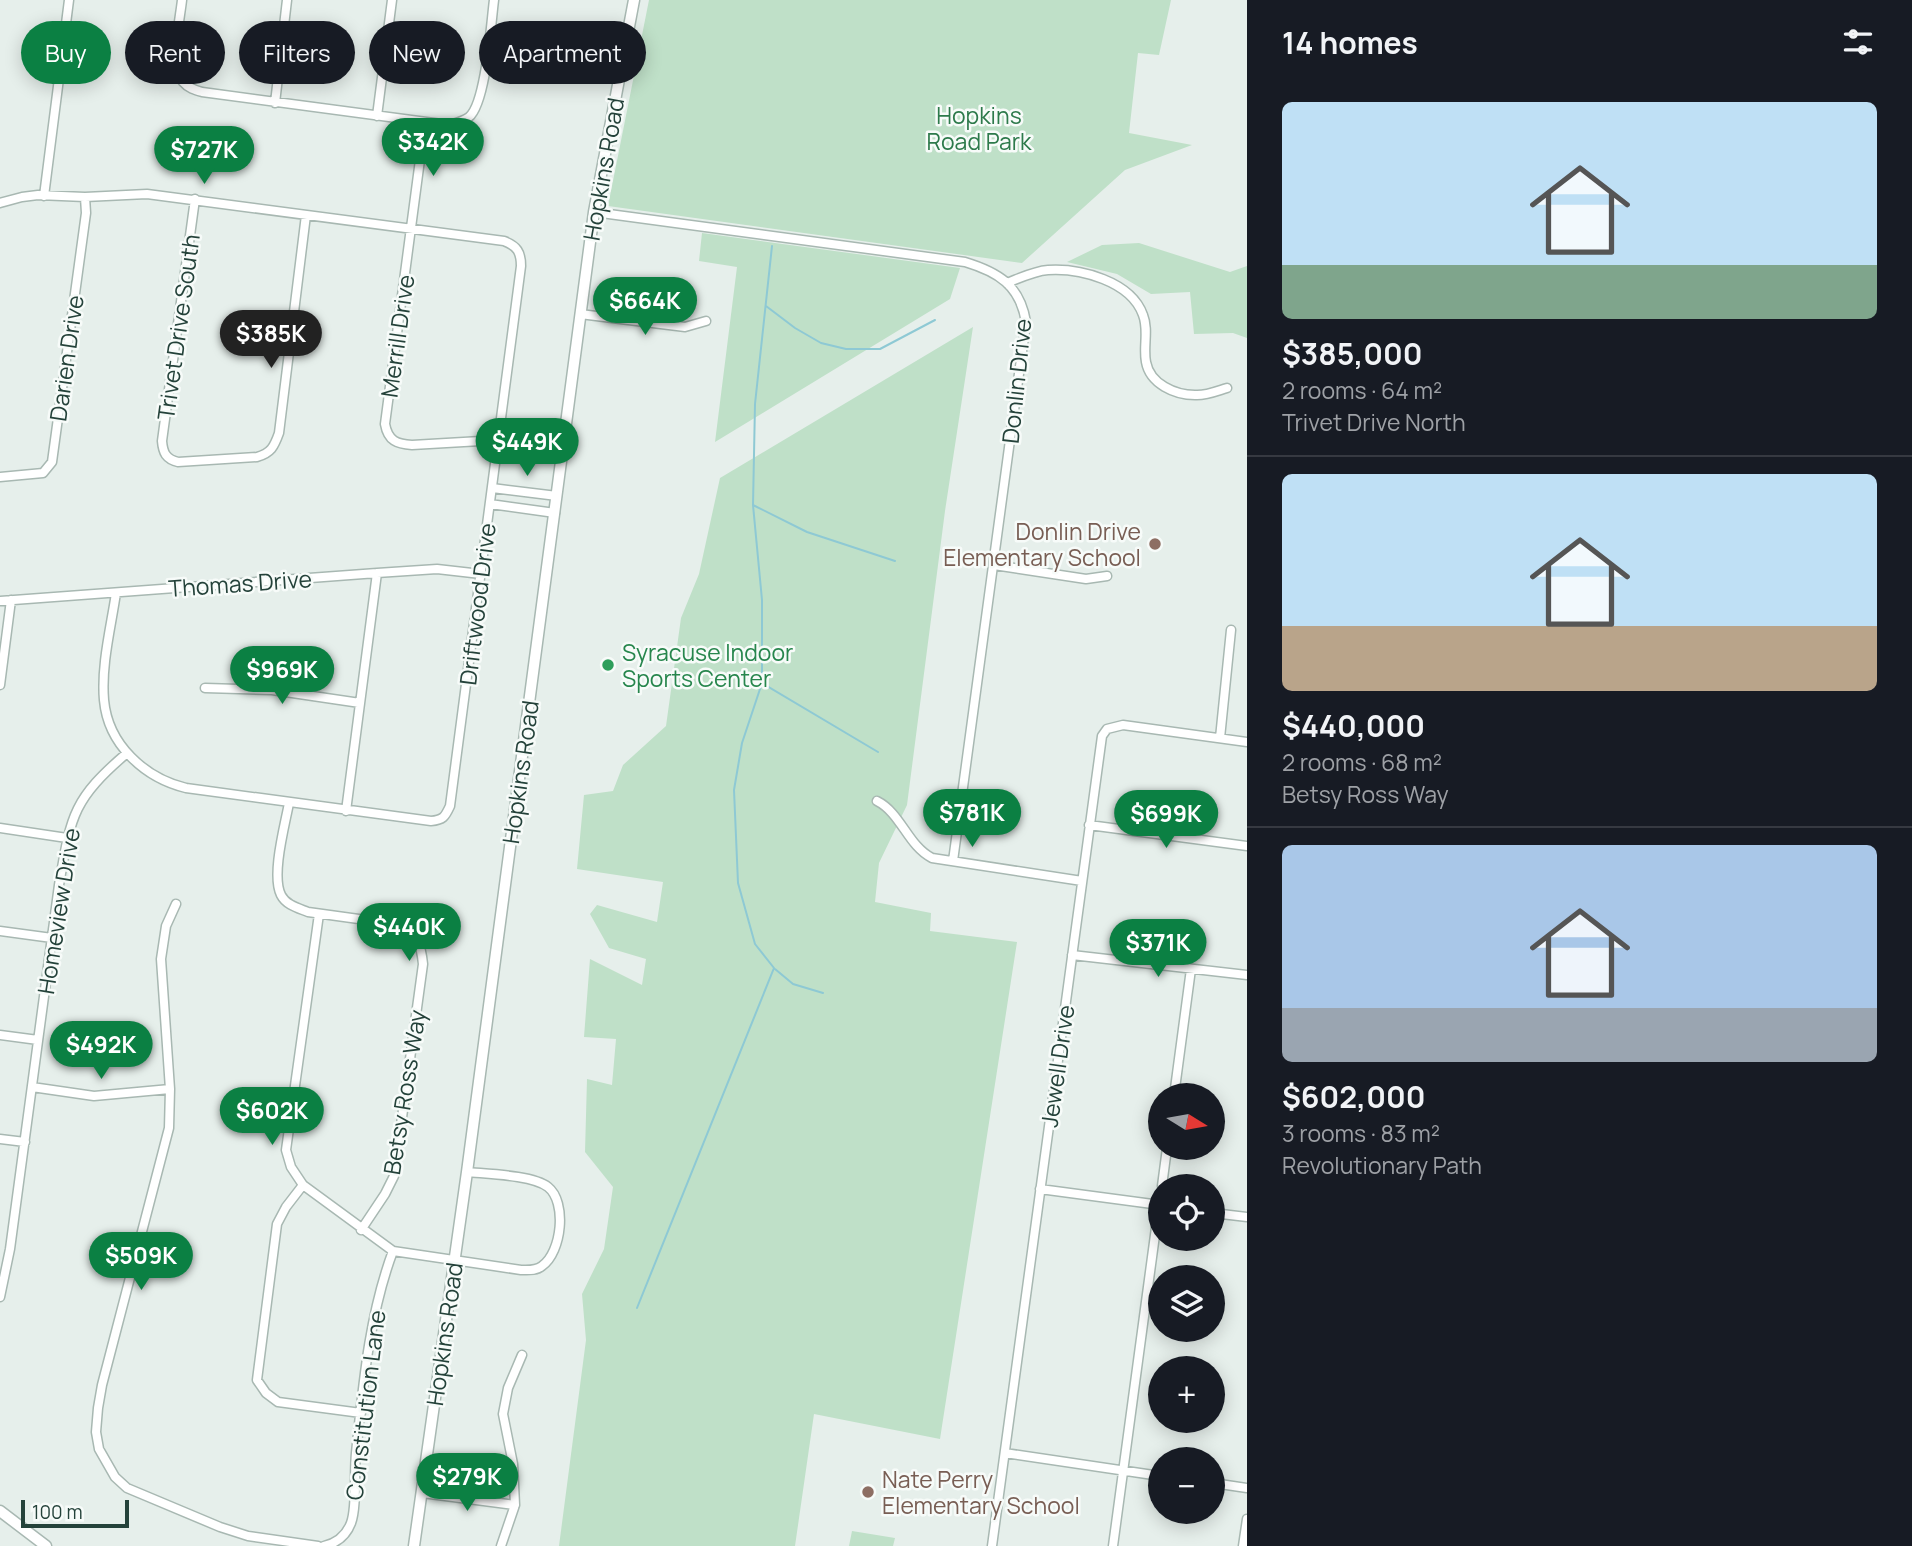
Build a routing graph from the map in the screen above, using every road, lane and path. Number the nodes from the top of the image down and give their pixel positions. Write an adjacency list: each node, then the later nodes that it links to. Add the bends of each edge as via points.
1 (69, 0): 10 (street)
2 (182, 0): 7 (street, via 176,60 183,83 202,93)
3 (287, 0): 7 (street)
4 (392, 0): 8 (street)
5 (494, 0): 9 (street, via 476,107 460,122)
6 (634, 0): 14 (street, Hopkins Road)
7 (275, 103): 8 (street)
8 (377, 116): 9 (street)
9 (425, 122): 16 (street, Merrill Drive)
10 (44, 196): 11 (street, Driftwood Drive); 13 (street, Driftwood Drive)
11 (85, 197): 12 (street, Driftwood Drive, via 147,194); 22 (street, Darien Drive, via 52,462 43,473)
12 (195, 199): 15 (street, Driftwood Drive); 15 (street, Trivet Drive South, via 162,441 165,454 178,462 257,457 275,445)
13 (0, 203)
14 (594, 212): 17 (street, Donlin Drive, via 965,262 992,271); 18 (street, Hopkins Road)
15 (306, 215): 16 (street, Driftwood Drive)
16 (412, 229): 21 (street, Driftwood Drive, via 504,241 519,251 521,266); 21 (street, Merrill Drive, via 386,433 399,444 412,445)
17 (1007, 283): 20 (street, via 1035,272 1064,270 1121,286 1142,312 1146,363 1153,378 1176,392 1197,396); 27 (street, Donlin Drive, via 1024,308 1026,322)
18 (580, 314): 19 (street, via 685,327); 24 (street, Hopkins Road)
19 (706, 321)
20 (1227, 388)
21 (498, 440): 23 (street, Driftwood Drive)
22 (0, 477)
23 (492, 488): 24 (street); 25 (street, Driftwood Drive)
24 (557, 496): 26 (street, Hopkins Road)
25 (490, 504): 26 (street); 29 (street, Driftwood Drive)
26 (555, 513): 64 (street, Hopkins Road)
27 (993, 565): 30 (street, via 1086,579); 48 (street, Donlin Drive)
28 (377, 573): 29 (street, Thomas Drive, via 437,569); 31 (street, Thomas Drive); 37 (street)
29 (481, 574): 43 (street, Driftwood Drive, via 446,816 431,821)
30 (1107, 576)
31 (116, 593): 32 (street, Thomas Drive); 40 (street, Driftwood Drive, via 104,701 113,731)
32 (11, 600): 33 (street, Thomas Drive); 35 (street)
33 (0, 601)
34 (1231, 631): 38 (street)
35 (0, 685)
36 (205, 688): 37 (street, via 272,690)
37 (360, 703): 43 (street)
38 (1220, 738): 39 (street, Jewell Drive); 44 (street, Jewell Drive, via 1123,725 1107,729 1102,736)
39 (1247, 742)
40 (127, 753): 42 (street, Driftwood Drive, via 155,777 174,785); 46 (street, Homeview Drive, via 82,798)
41 (877, 801): 48 (street, via 887,806 926,855)
42 (289, 803): 43 (street, Driftwood Drive); 51 (street, Betsy Ross Way, via 278,886 295,907)
43 (346, 811)
44 (1089, 825): 47 (street); 49 (street, Jewell Drive)
45 (0, 828): 46 (street)
46 (67, 838): 53 (street, Homeview Drive)
47 (1247, 846)
48 (953, 861): 49 (street)
49 (1082, 881): 54 (street, Jewell Drive)
50 (176, 904): 61 (street, via 166,926 161,959)
51 (319, 914): 65 (street, via 286,1150); 70 (street, Betsy Ross Way, via 402,925 422,946 394,1176)
52 (0, 931): 53 (street)
53 (52, 938): 58 (street, Homeview Drive)
54 (1072, 955): 55 (street); 66 (street, Jewell Drive)
55 (1191, 969): 56 (street); 59 (street)
56 (1247, 975)
57 (0, 1035): 58 (street)
58 (38, 1040): 60 (street, Homeview Drive)
59 (1176, 1083)
60 (32, 1087): 61 (street, via 94,1097); 63 (street, Homeview Drive)
61 (170, 1088): 89 (street, via 169,1128 102,1385 96,1432 99,1449 127,1488 247,1536)
62 (0, 1139): 63 (street)
63 (25, 1142): 72 (street, Homeview Drive)
64 (467, 1172): 75 (street, Hopkins Road); 75 (street, via 530,1180 548,1187 560,1206 557,1238 551,1257 537,1269)
65 (303, 1185): 70 (street); 78 (street, via 277,1224 257,1380 278,1402)
66 (1040, 1189): 67 (street); 79 (street, Jewell Drive)
67 (1148, 1203)
68 (1225, 1214): 69 (street)
69 (1247, 1217)
70 (361, 1230): 73 (street)
71 (0, 1247): 72 (street)
72 (10, 1249): 76 (street, Homeview Drive)
73 (393, 1251): 75 (street); 78 (street, Constitution Lane, via 380,1286)
74 (1154, 1251): 80 (street)
75 (454, 1260): 84 (street, Hopkins Road)
76 (0, 1297)
77 (522, 1355): 85 (street, via 503,1415)
78 (361, 1413): 90 (street, Constitution Lane, via 353,1520 345,1535)
79 (1004, 1453): 80 (street); 93 (street, Jewell Drive)
80 (1124, 1471): 81 (street); 94 (street)
81 (1148, 1474)
82 (1225, 1485): 83 (street)
83 (1247, 1488)
84 (422, 1493): 85 (street); 91 (street, Hopkins Road)
85 (515, 1505): 92 (street)
86 (0, 1511): 88 (street)
87 (1247, 1518): 95 (street)
88 (46, 1546)
89 (318, 1546)
90 (324, 1546)
91 (414, 1546)
92 (501, 1546)
93 (992, 1546)
94 (1113, 1546)
95 (1243, 1546)

